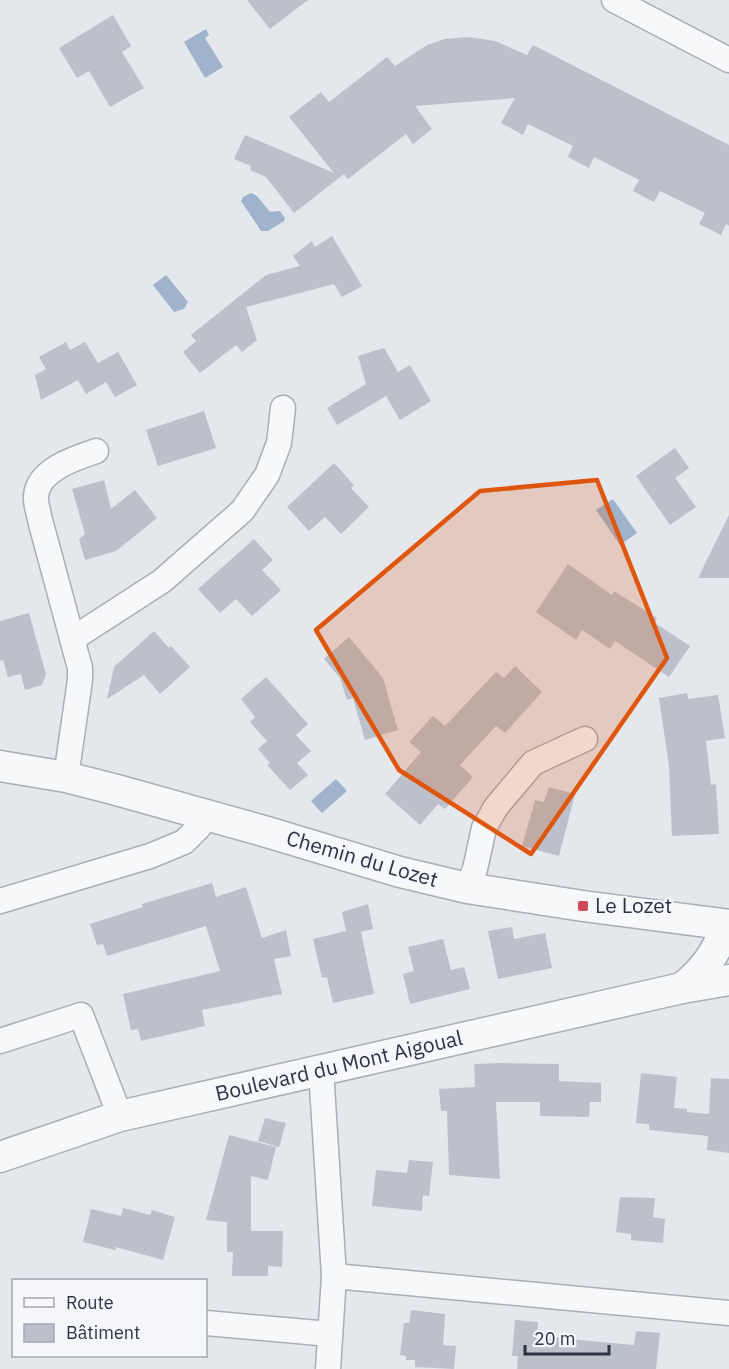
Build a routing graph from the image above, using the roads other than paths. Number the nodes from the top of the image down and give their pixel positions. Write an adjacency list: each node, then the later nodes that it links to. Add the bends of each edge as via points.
1 (614, 0): 2 (street)
2 (729, 60)
3 (283, 408): 5 (street, via 279,443 267,475 242,511 162,581)
4 (96, 451): 5 (street, via 69,460 44,478 36,495)
5 (74, 639): 8 (street, via 80,680)
6 (585, 739): 10 (street, via 533,763 496,807 484,828)
7 (0, 766): 8 (street, Chemin du Lozet)
8 (66, 777): 9 (street, Chemin du Lozet)
9 (202, 813): 10 (street, Chemin du Lozet); 11 (street, via 199,827 184,842)
10 (467, 888): 12 (street, Chemin du Lozet)
11 (0, 901)
12 (729, 925): 14 (street, via 700,973)
13 (729, 980): 14 (street, Boulevard du Mont Aigoual)
14 (682, 988): 16 (street, Boulevard du Mont Aigoual)
15 (0, 1041): 17 (street, via 81,1015)
16 (321, 1070): 17 (street, Boulevard du Mont Aigoual); 19 (street)
17 (120, 1116): 18 (street, Boulevard du Mont Aigoual)
18 (0, 1157)
19 (334, 1276): 20 (street); 22 (street)
20 (729, 1313)
21 (207, 1323): 22 (street)
22 (330, 1334): 23 (street)
23 (328, 1369)

